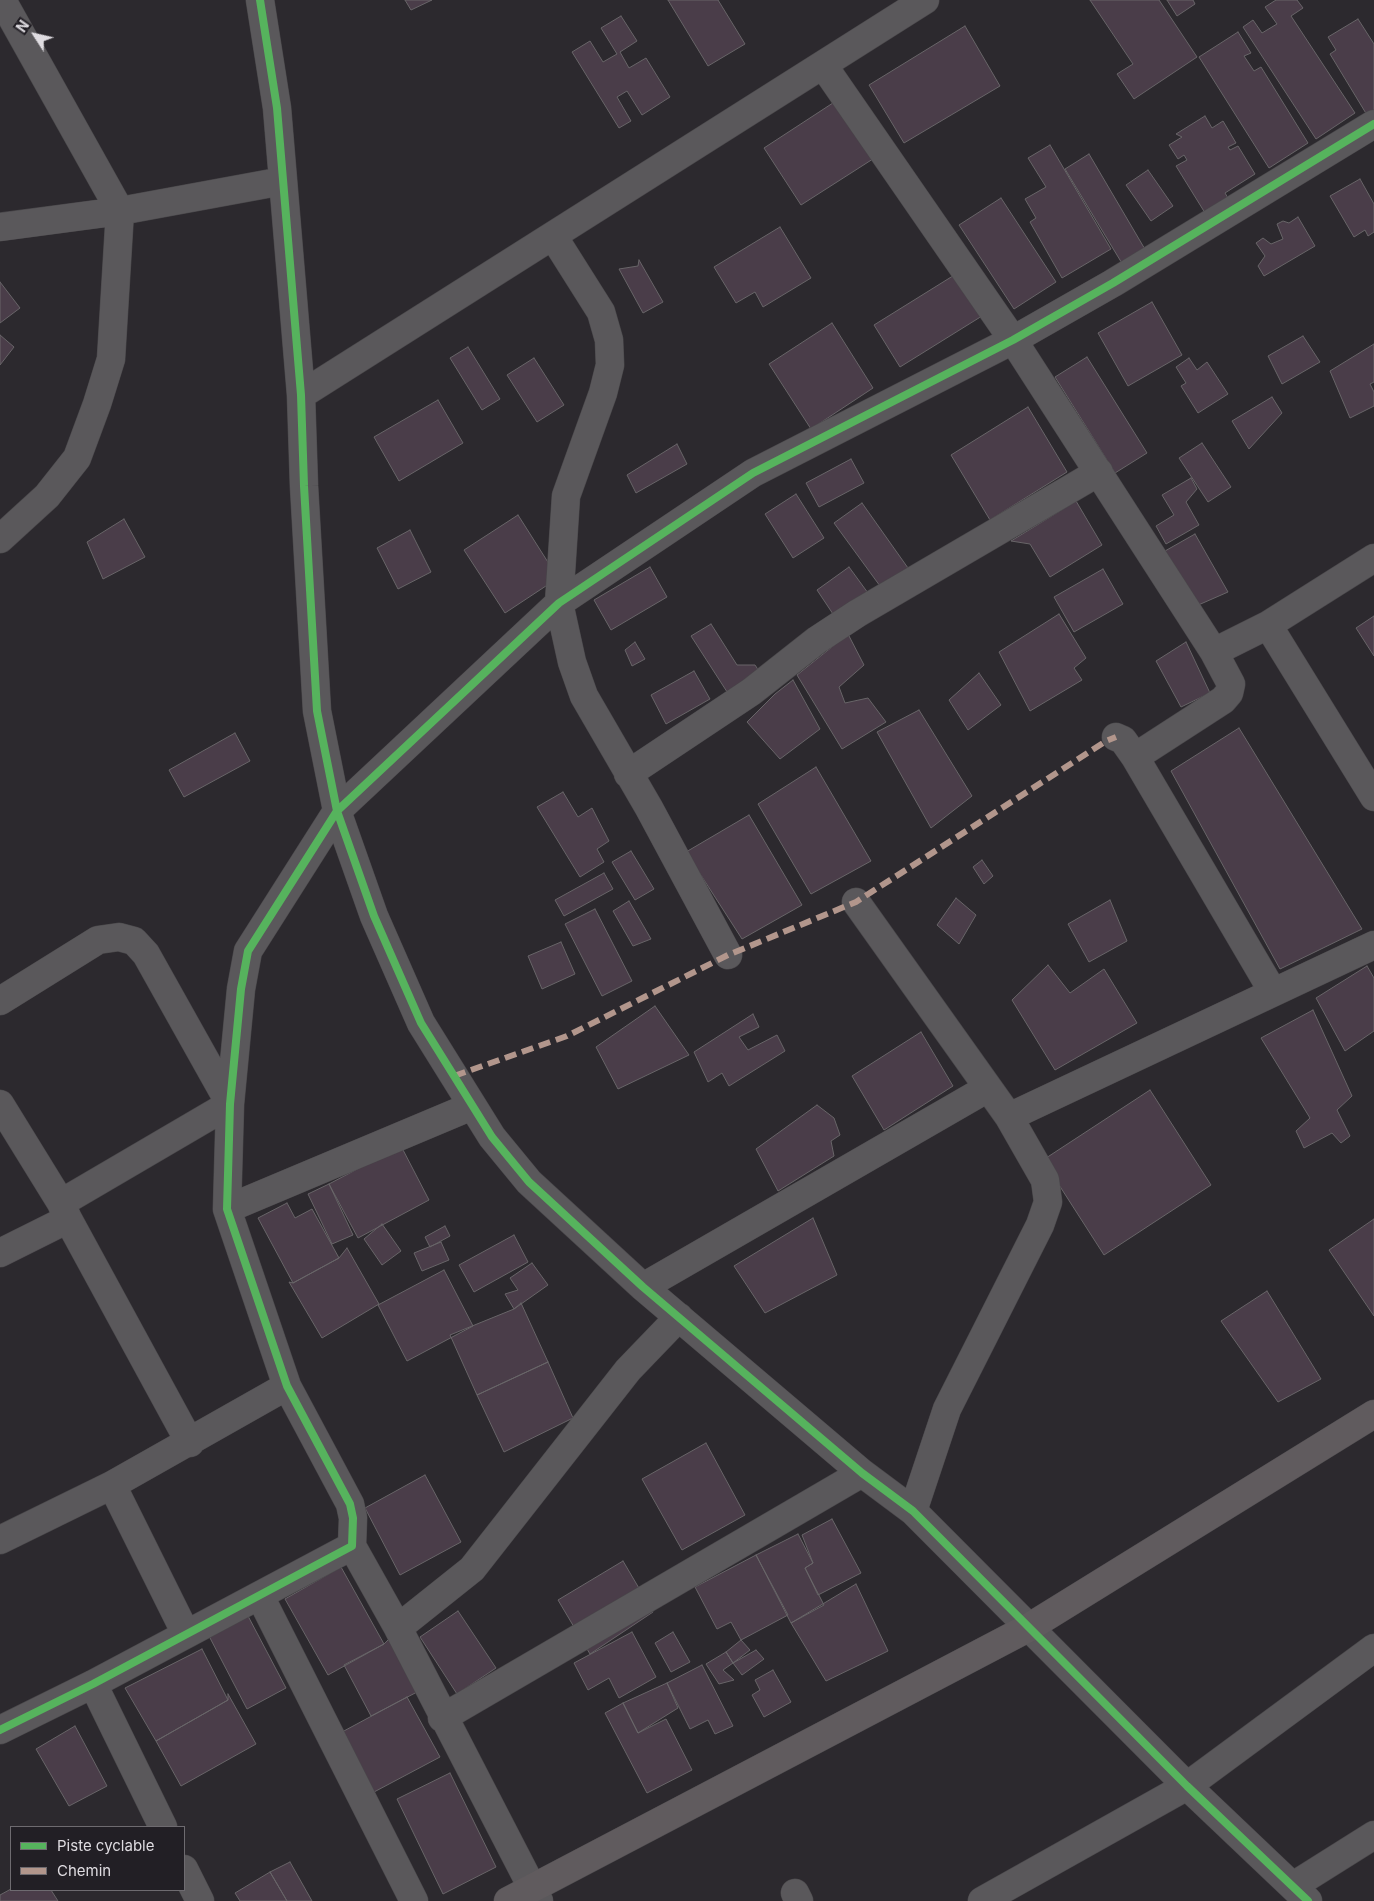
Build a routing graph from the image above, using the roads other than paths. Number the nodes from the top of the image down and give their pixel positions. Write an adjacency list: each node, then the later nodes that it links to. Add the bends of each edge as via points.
1 (2, 0): 7 (street)
2 (925, 0): 4 (street)
3 (264, 2): 6 (street)
4 (823, 65): 9 (street); 10 (street)
5 (1374, 124): 10 (street, via 1113,284)
6 (283, 180): 7 (street); 11 (street)
7 (120, 211): 8 (street); 13 (street, via 111,359 97,404 77,458 47,496)
8 (0, 227)
9 (553, 236): 11 (street); 15 (street, via 602,312 609,340 610,365 566,496)
10 (1013, 340): 12 (street); 15 (street, via 753,473)
11 (301, 395): 22 (street, via 317,711)
12 (1099, 472): 17 (street); 20 (street, via 858,613 817,640 751,692)
13 (0, 539)
14 (1374, 558): 16 (street)
15 (559, 603): 20 (street, via 572,662 584,696); 22 (street)
16 (1268, 625): 17 (street); 21 (street)
17 (1214, 652): 19 (street, via 1231,684 1223,700)
18 (1116, 737): 19 (street, via 1123,740)
19 (1135, 757): 26 (street)
20 (628, 774): 25 (street)
21 (1374, 797)
22 (337, 811): 30 (street, via 248,951 241,989); 31 (street, via 374,916 421,1023)
23 (856, 902): 28 (street)
24 (1374, 945): 26 (street)
25 (728, 956)
26 (1273, 992): 32 (street)
27 (0, 1001): 30 (street, via 98,940 120,936 134,941 146,954)
28 (988, 1088): 32 (street); 36 (street)
29 (0, 1104): 34 (street)
30 (230, 1104): 33 (street); 34 (street)
31 (472, 1106): 33 (street); 36 (street, via 492,1137 529,1182)
32 (1009, 1117): 43 (street, via 1045,1180 1048,1202 1040,1225 947,1409)
33 (227, 1209): 38 (street)
34 (64, 1211): 35 (street); 40 (street)
35 (0, 1253)
36 (643, 1287): 37 (street)
37 (679, 1317): 41 (street); 47 (street, via 628,1370 472,1569)
38 (287, 1386): 40 (street); 45 (street, via 350,1504)
39 (1374, 1414): 48 (street)
40 (190, 1443): 42 (street)
41 (862, 1473): 43 (street); 52 (street)
42 (112, 1485): 44 (street); 49 (street)
43 (913, 1511): 48 (street)
44 (0, 1540)
45 (352, 1546): 46 (street); 47 (street)
46 (260, 1596): 49 (street); 61 (street)
47 (398, 1628): 52 (street)
48 (1028, 1628): 54 (street); 59 (street)
49 (186, 1634): 51 (street)
50 (1374, 1648): 54 (street)
51 (93, 1684): 53 (street); 55 (street)
52 (442, 1718): 59 (street)
53 (0, 1730)
54 (1187, 1786): 58 (street); 63 (street)
55 (163, 1826)
56 (1374, 1835): 58 (street)
57 (185, 1871): 60 (street)
58 (1301, 1894)
59 (535, 1895): 62 (street)
60 (200, 1901)
61 (414, 1901)
62 (508, 1901)
63 (982, 1901)

